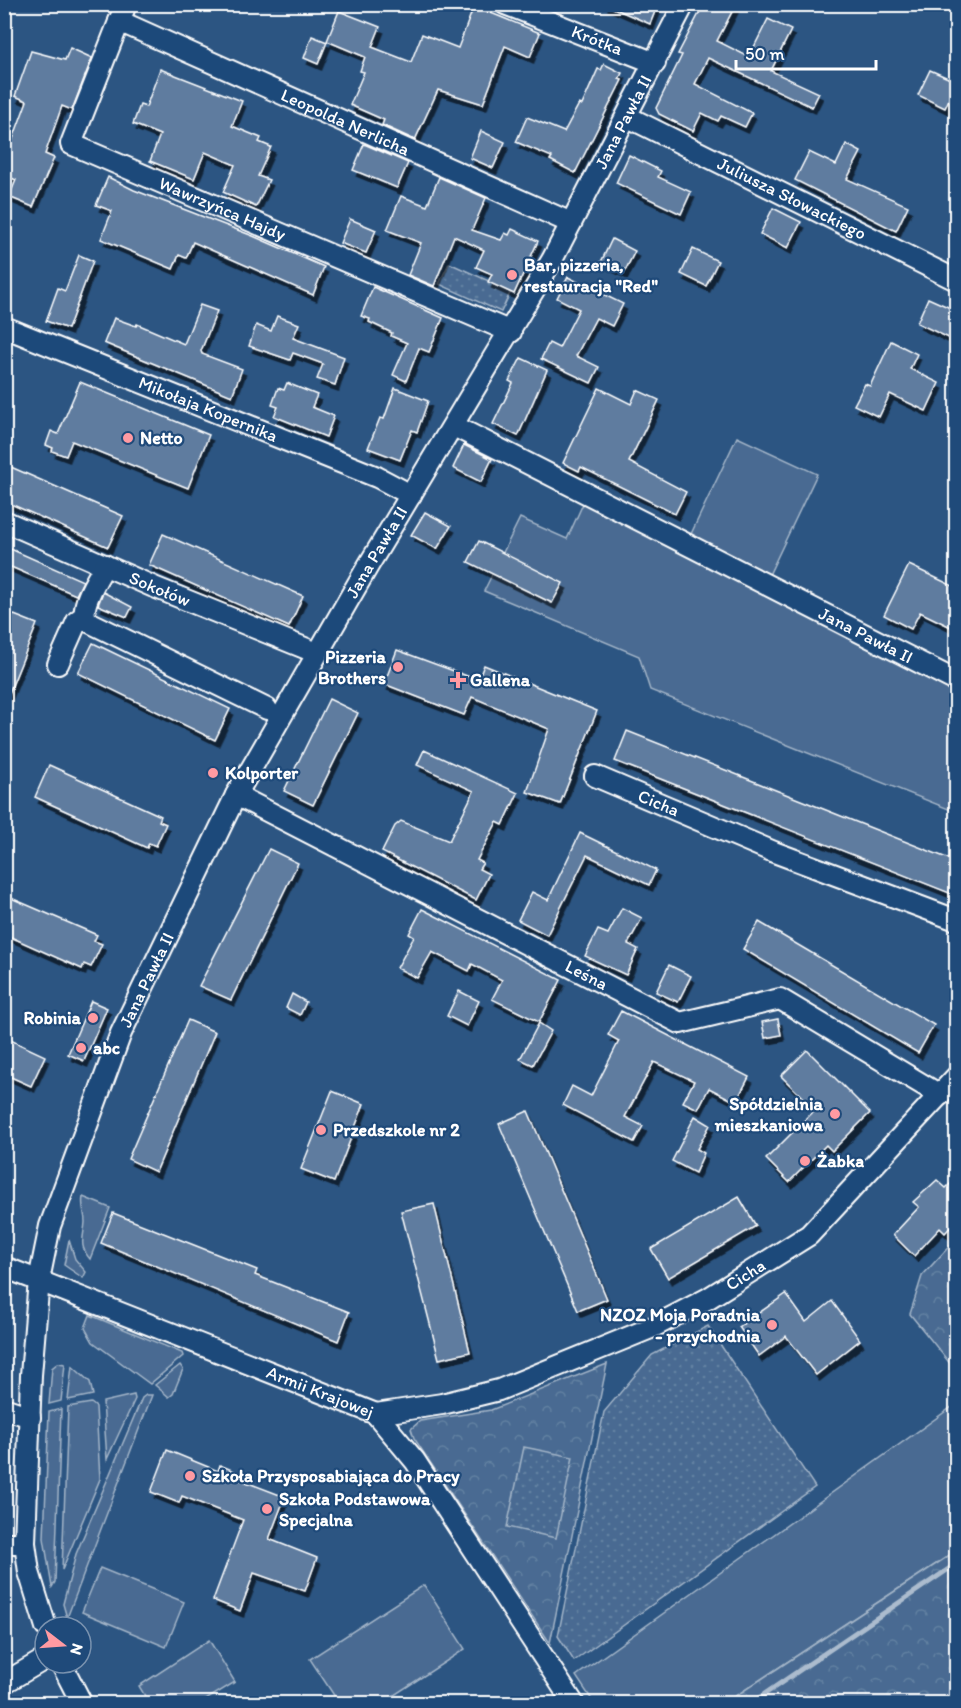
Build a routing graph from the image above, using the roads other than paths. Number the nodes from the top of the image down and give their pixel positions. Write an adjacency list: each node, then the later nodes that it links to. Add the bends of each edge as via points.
1 (505, 4): 4 (street, Krótka)
2 (684, 4): 4 (street, Jana Pawła II)
3 (122, 13): 6 (street, Leopolda Nerlicha); 9 (street, Wawrzyńca Hajdy, via 71,144)
4 (655, 63): 5 (street, Jana Pawła II)
5 (628, 117): 6 (street, Jana Pawła II); 7 (street, Juliusza Słowackiego)
6 (571, 223): 9 (street, Jana Pawła II)
7 (957, 280)
8 (4, 327): 11 (street, Mikołaja Kopernika, via 377,477)
9 (511, 332): 10 (street, Jana Pawła II)
10 (454, 426): 11 (street, Jana Pawła II); 17 (street, Jana Pawła II)
11 (411, 495): 15 (street, Jana Pawła II)
12 (4, 521): 13 (street, Sokołów)
13 (105, 565): 14 (street, via 84,608); 15 (street, Sokołów)
14 (84, 616): 16 (street, via 77,621); 18 (street, via 87,621)
15 (317, 653): 20 (street, Jana Pawła II)
16 (58, 664)
17 (957, 681)
18 (267, 709)
19 (595, 776): 21 (street, Cicha, via 774,852)
20 (236, 795): 23 (street, Leśna, via 680,1023 780,999); 25 (street, Jana Pawła II, via 121,1034 50,1226)
21 (957, 920)
22 (957, 1077): 23 (street, Cicha)
23 (940, 1095): 27 (street, Cicha, via 809,1234 707,1299 651,1328 499,1390)
24 (4, 1267): 25 (street, Armii Krajowej)
25 (39, 1280): 27 (street, Armii Krajowej); 28 (street, Jana Pawła II)
26 (4, 1408): 28 (street)
27 (375, 1414): 36 (street, Armii Krajowej, via 415,1461)
28 (30, 1417): 29 (street, Jana Pawła II)
29 (26, 1543): 30 (street); 31 (street, Jana Pawła II, via 29,1572)
30 (4, 1544)
31 (42, 1615)
32 (33, 1666): 34 (street)
33 (67, 1675): 35 (street)
34 (4, 1683)
35 (82, 1704)
36 (574, 1704)

